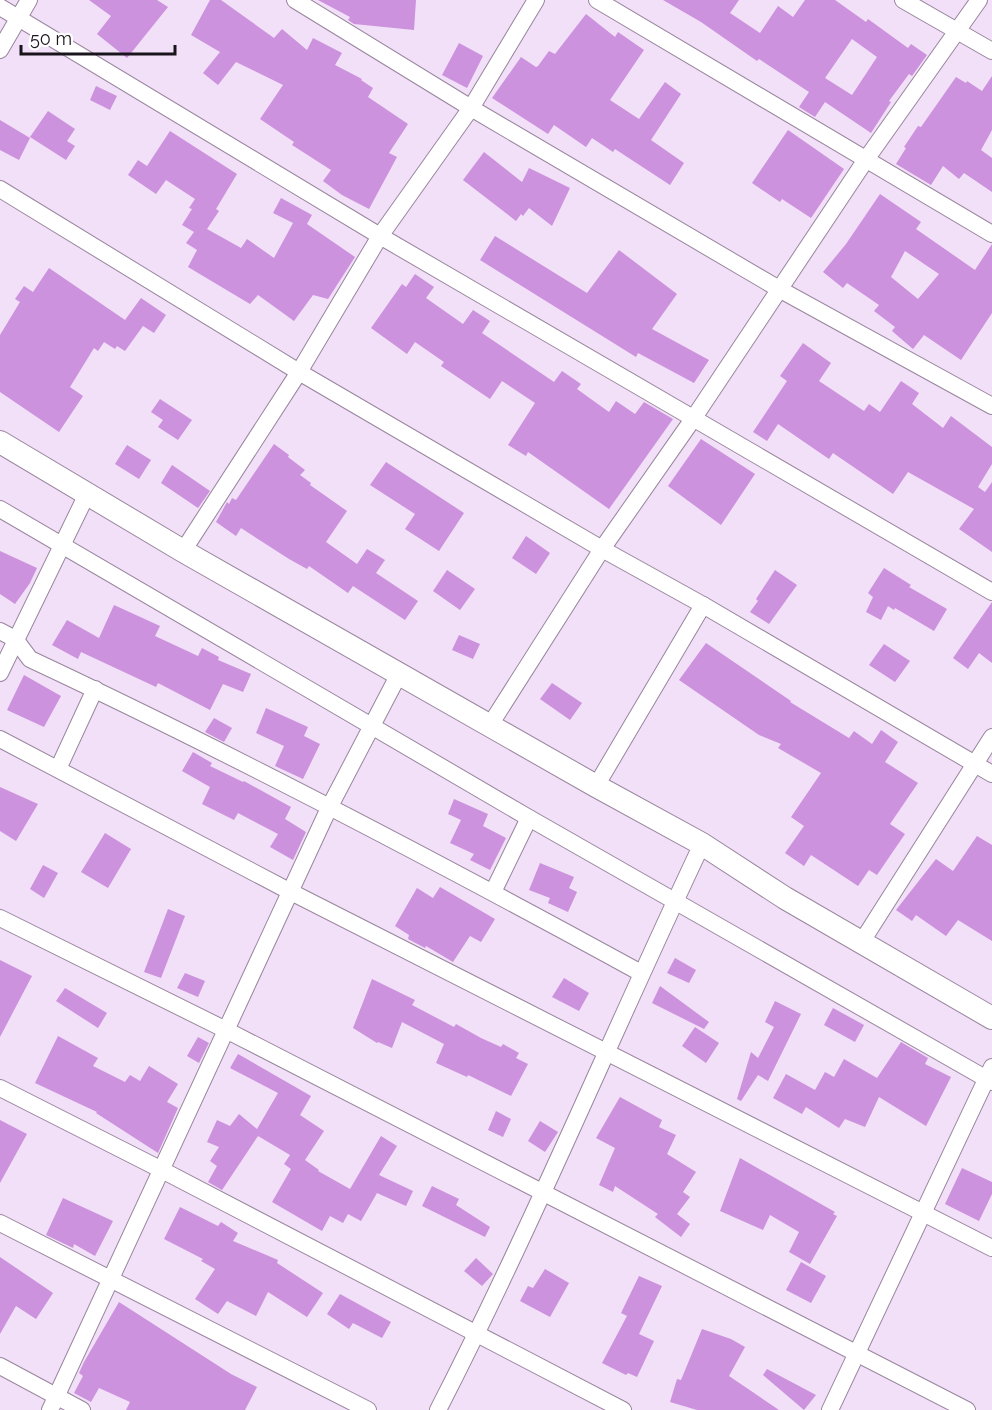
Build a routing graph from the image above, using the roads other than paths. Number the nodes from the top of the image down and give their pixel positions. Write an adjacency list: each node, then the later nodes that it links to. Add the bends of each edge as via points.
1 (29, 0): 9 (street)
2 (295, 0): 7 (street)
3 (536, 0): 13 (street)
4 (597, 0): 14 (street)
5 (903, 0): 10 (street)
6 (979, 0): 10 (street)
7 (315, 5): 13 (street)
8 (0, 7): 9 (street)
9 (19, 18): 11 (street); 17 (street)
10 (956, 31): 12 (street); 14 (street)
11 (0, 50)
12 (992, 51)
13 (471, 108): 17 (street); 18 (street)
14 (867, 158): 16 (street); 18 (street)
15 (0, 189): 19 (street)
16 (992, 234)
17 (380, 236): 19 (street); 21 (street)
18 (779, 289): 20 (street); 21 (street)
19 (299, 372): 26 (street); 27 (street)
20 (992, 406)
21 (693, 419): 26 (street); 28 (street)
22 (0, 442): 23 (street)
23 (87, 494): 25 (street); 27 (street)
24 (0, 509): 25 (street)
25 (62, 544): 30 (street); 34 (street)
26 (602, 549): 29 (street); 35 (street)
27 (183, 551): 32 (street)
28 (992, 592)
29 (703, 605): 38 (street); 41 (street)
30 (7, 635): 31 (street); 33 (street, via 30,659)
31 (0, 673)
32 (399, 674): 34 (street); 35 (street)
33 (95, 689): 39 (street); 42 (street)
34 (371, 725): 42 (street); 43 (street)
35 (490, 725): 41 (street)
36 (992, 736): 38 (street)
37 (0, 739): 39 (street)
38 (975, 764): 40 (street); 49 (street)
39 (58, 769): 45 (street)
40 (992, 774)
41 (596, 786): 44 (street)
42 (329, 807): 45 (street); 46 (street)
43 (530, 818): 46 (street); 47 (street)
44 (702, 844): 47 (street); 49 (street)
45 (291, 892): 52 (street); 53 (street)
46 (493, 892): 50 (street)
47 (675, 901): 50 (street); 54 (street)
48 (0, 918): 52 (street)
49 (861, 943): 51 (street)
50 (641, 973): 53 (street)
51 (992, 1018)
52 (226, 1030): 56 (street); 57 (street)
53 (606, 1053): 57 (street); 58 (street)
54 (990, 1076): 58 (street)
55 (0, 1088): 56 (street)
56 (160, 1169): 61 (street); 62 (street)
57 (543, 1192): 62 (street); 63 (street)
58 (923, 1213): 60 (street); 63 (street)
59 (0, 1223): 61 (street)
60 (992, 1248)
61 (112, 1279): 65 (street); 67 (street)
62 (477, 1333): 68 (street); 69 (street)
63 (857, 1353): 70 (street); 71 (street)
64 (0, 1366): 65 (street)
65 (53, 1403): 66 (street)
66 (82, 1410)
67 (368, 1410)
68 (438, 1410)
69 (623, 1410)
70 (830, 1410)
71 (967, 1410)

